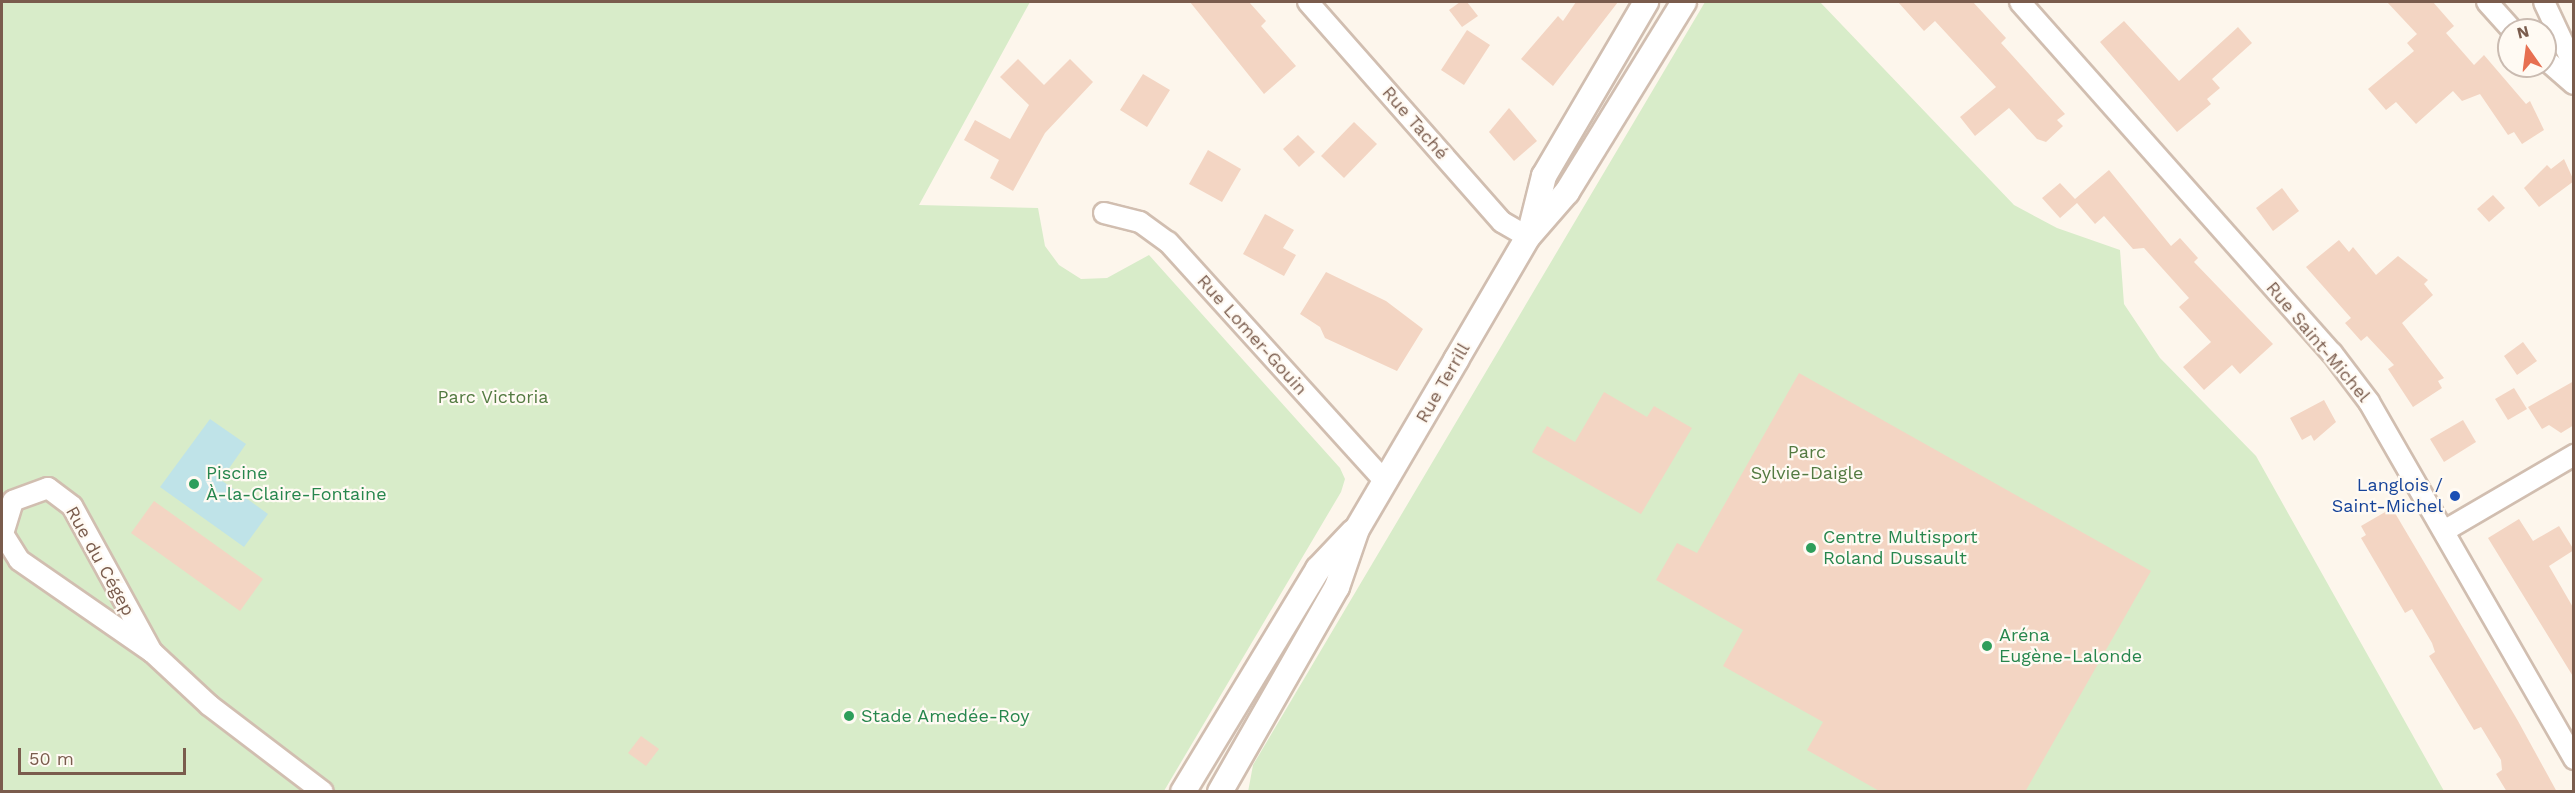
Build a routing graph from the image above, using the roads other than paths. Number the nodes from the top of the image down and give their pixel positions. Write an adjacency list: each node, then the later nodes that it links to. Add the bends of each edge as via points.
1 (1308, 2): 12 (street, Rue Taché, via 1502,222)
2 (1646, 2): 12 (street, Rue Terrill, via 1544,177)
3 (1683, 2): 12 (street, Rue Terrill, via 1567,192)
4 (2019, 2): 16 (street, Rue Saint-Michel, via 2332,353 2369,402)
5 (2487, 2): 7 (street)
6 (2544, 2): 8 (street)
7 (2501, 18)
8 (2574, 66)
9 (2557, 69): 10 (street)
10 (2574, 84)
11 (1104, 213): 14 (street, Rue Lomer-Gouin, via 1140,222 1168,242)
12 (1528, 237): 14 (street, Rue Terrill)
13 (2574, 455): 16 (street)
14 (1385, 481): 15 (street, Rue Terrill)
15 (1357, 528): 20 (street, Rue Terrill, via 1318,569); 21 (street, Rue Terrill, via 1337,587)
16 (2444, 531): 18 (street, Rue Saint-Michel)
17 (152, 652): 17 (street, Rue du Cégep, via 67,501 48,488 13,501 3,534 19,560); 19 (street, Rue du Cégep, via 209,705)
18 (2574, 759)
19 (323, 792)
20 (1183, 792)
21 (1220, 792)

